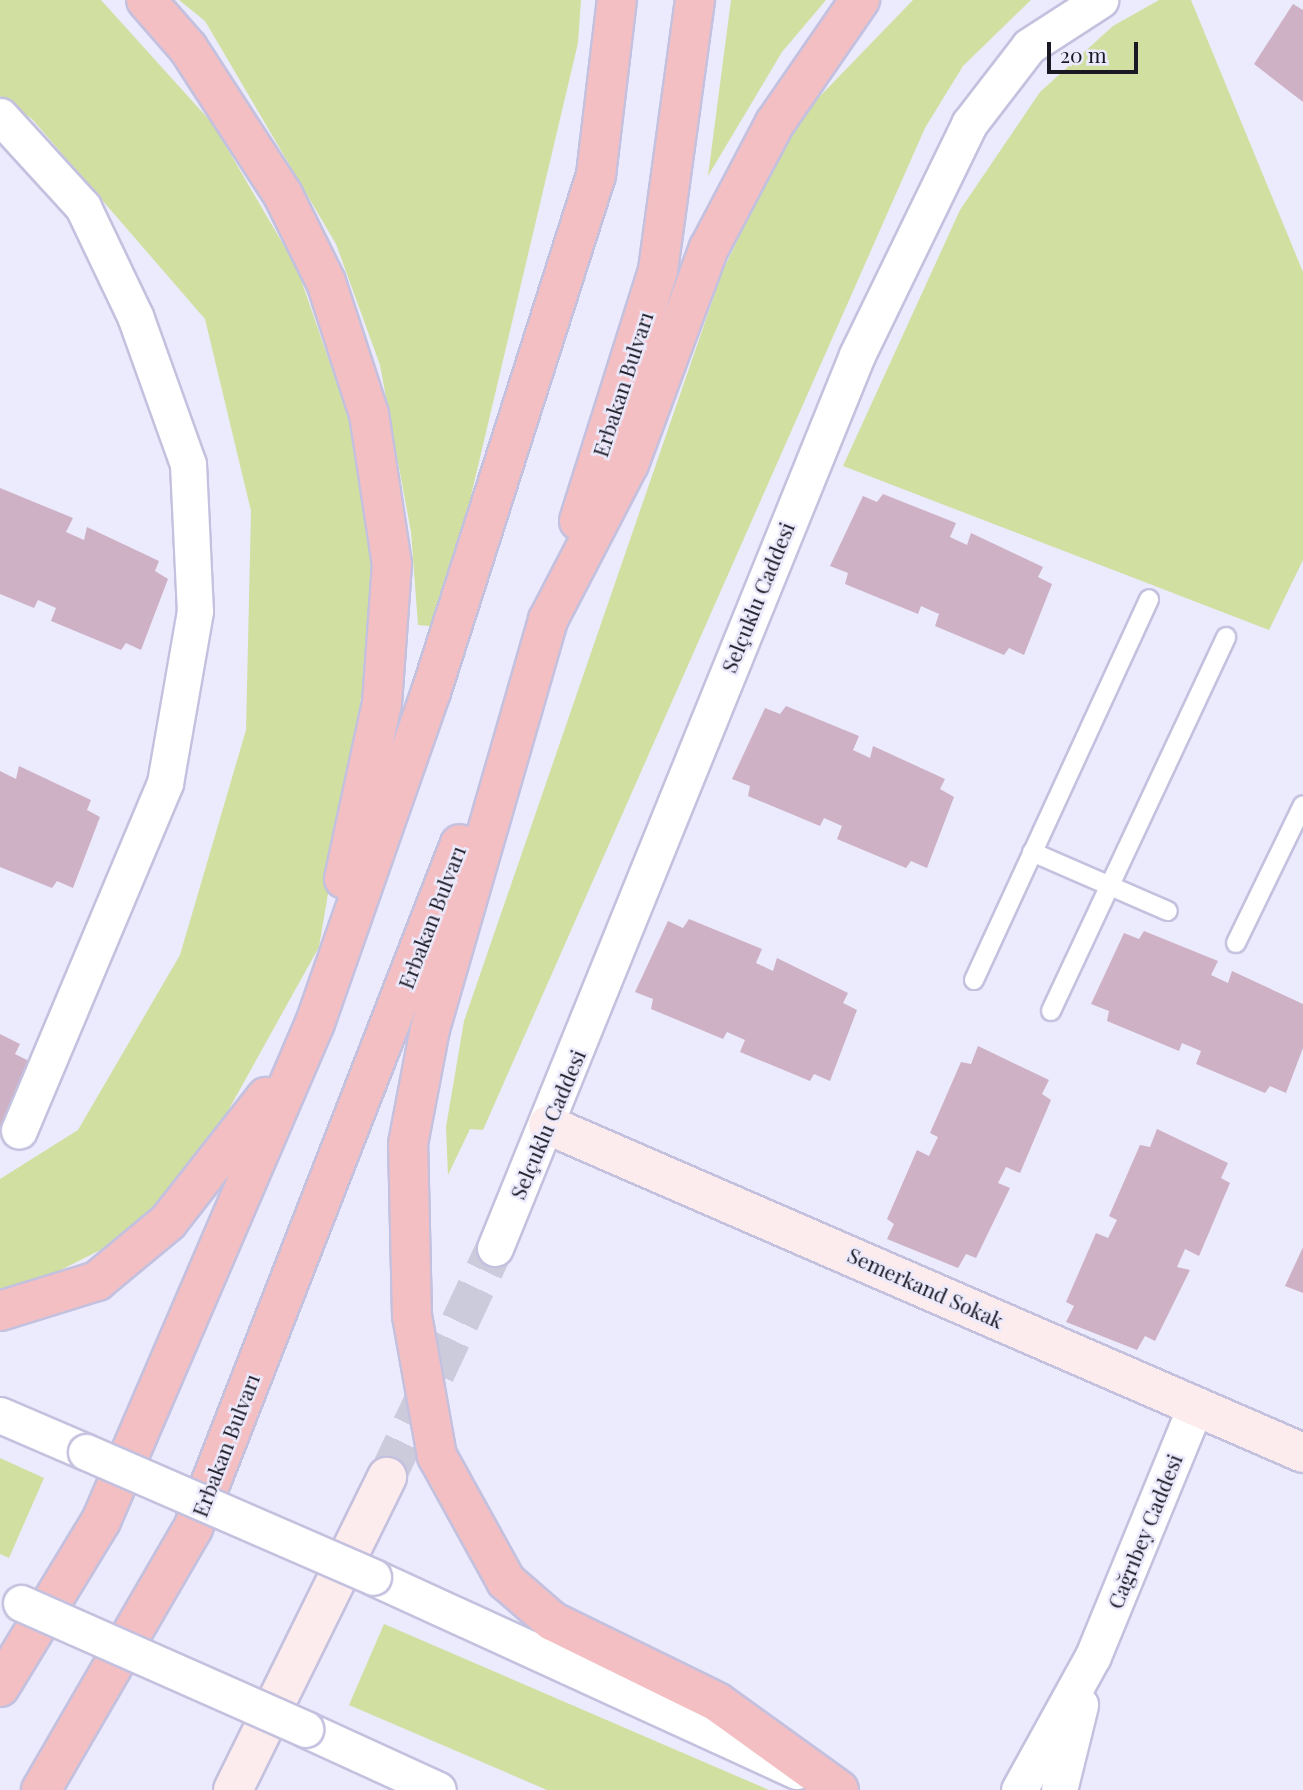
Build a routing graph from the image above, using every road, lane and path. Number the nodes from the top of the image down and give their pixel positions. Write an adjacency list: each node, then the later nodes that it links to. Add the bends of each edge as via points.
1 (146, 0): 17 (highway, via 188,48 282,195 341,323 378,458 391,565 382,703)
2 (617, 0): 17 (highway, via 596,174 431,692)
3 (695, 0): 8 (highway, Erbakan Bulvarı, via 658,270)
4 (860, 0): 8 (highway, via 775,123 709,248 629,464)
5 (1100, 0): 18 (street, Selçuklu Caddesi, via 1029,46 963,136 852,368)
6 (0, 116): 19 (street, via 83,207 135,316 188,464 195,611 165,783)
7 (1149, 599): 11 (lane)
8 (548, 620): 29 (highway, Erbakan Bulvarı, via 193,1528); 32 (highway, via 430,1029 408,1144 412,1316 437,1455 506,1581 552,1621 717,1702)
9 (1226, 637): 12 (lane)
10 (1303, 805): 14 (lane)
11 (1032, 852): 12 (lane); 15 (lane)
12 (1110, 886): 13 (lane); 16 (lane)
13 (1168, 911)
14 (1236, 943)
15 (974, 980)
16 (1051, 1011)
17 (315, 1023): 21 (highway, via 241,1134 168,1223 97,1281); 28 (highway, via 101,1521)
18 (548, 1125): 20 (street, Selçuklu Caddesi); 22 (street, Semerkand Sokak)
19 (19, 1131)
20 (495, 1248)
21 (0, 1311)
22 (1196, 1405): 24 (street, Semerkand Sokak); 27 (street, Cağrıbey Caddesi)
23 (0, 1415): 32 (street, bridge, via 373,1577)
24 (1303, 1453)
25 (387, 1477): 30 (street)
26 (11, 1599): 31 (street, bridge)
27 (1093, 1656): 33 (street, Cağrıbey Caddesi); 34 (street, Cağrıbey Caddesi)
28 (0, 1686)
29 (41, 1790)
30 (233, 1790)
31 (438, 1790)
32 (839, 1790)
33 (1018, 1790)
34 (1059, 1790)

